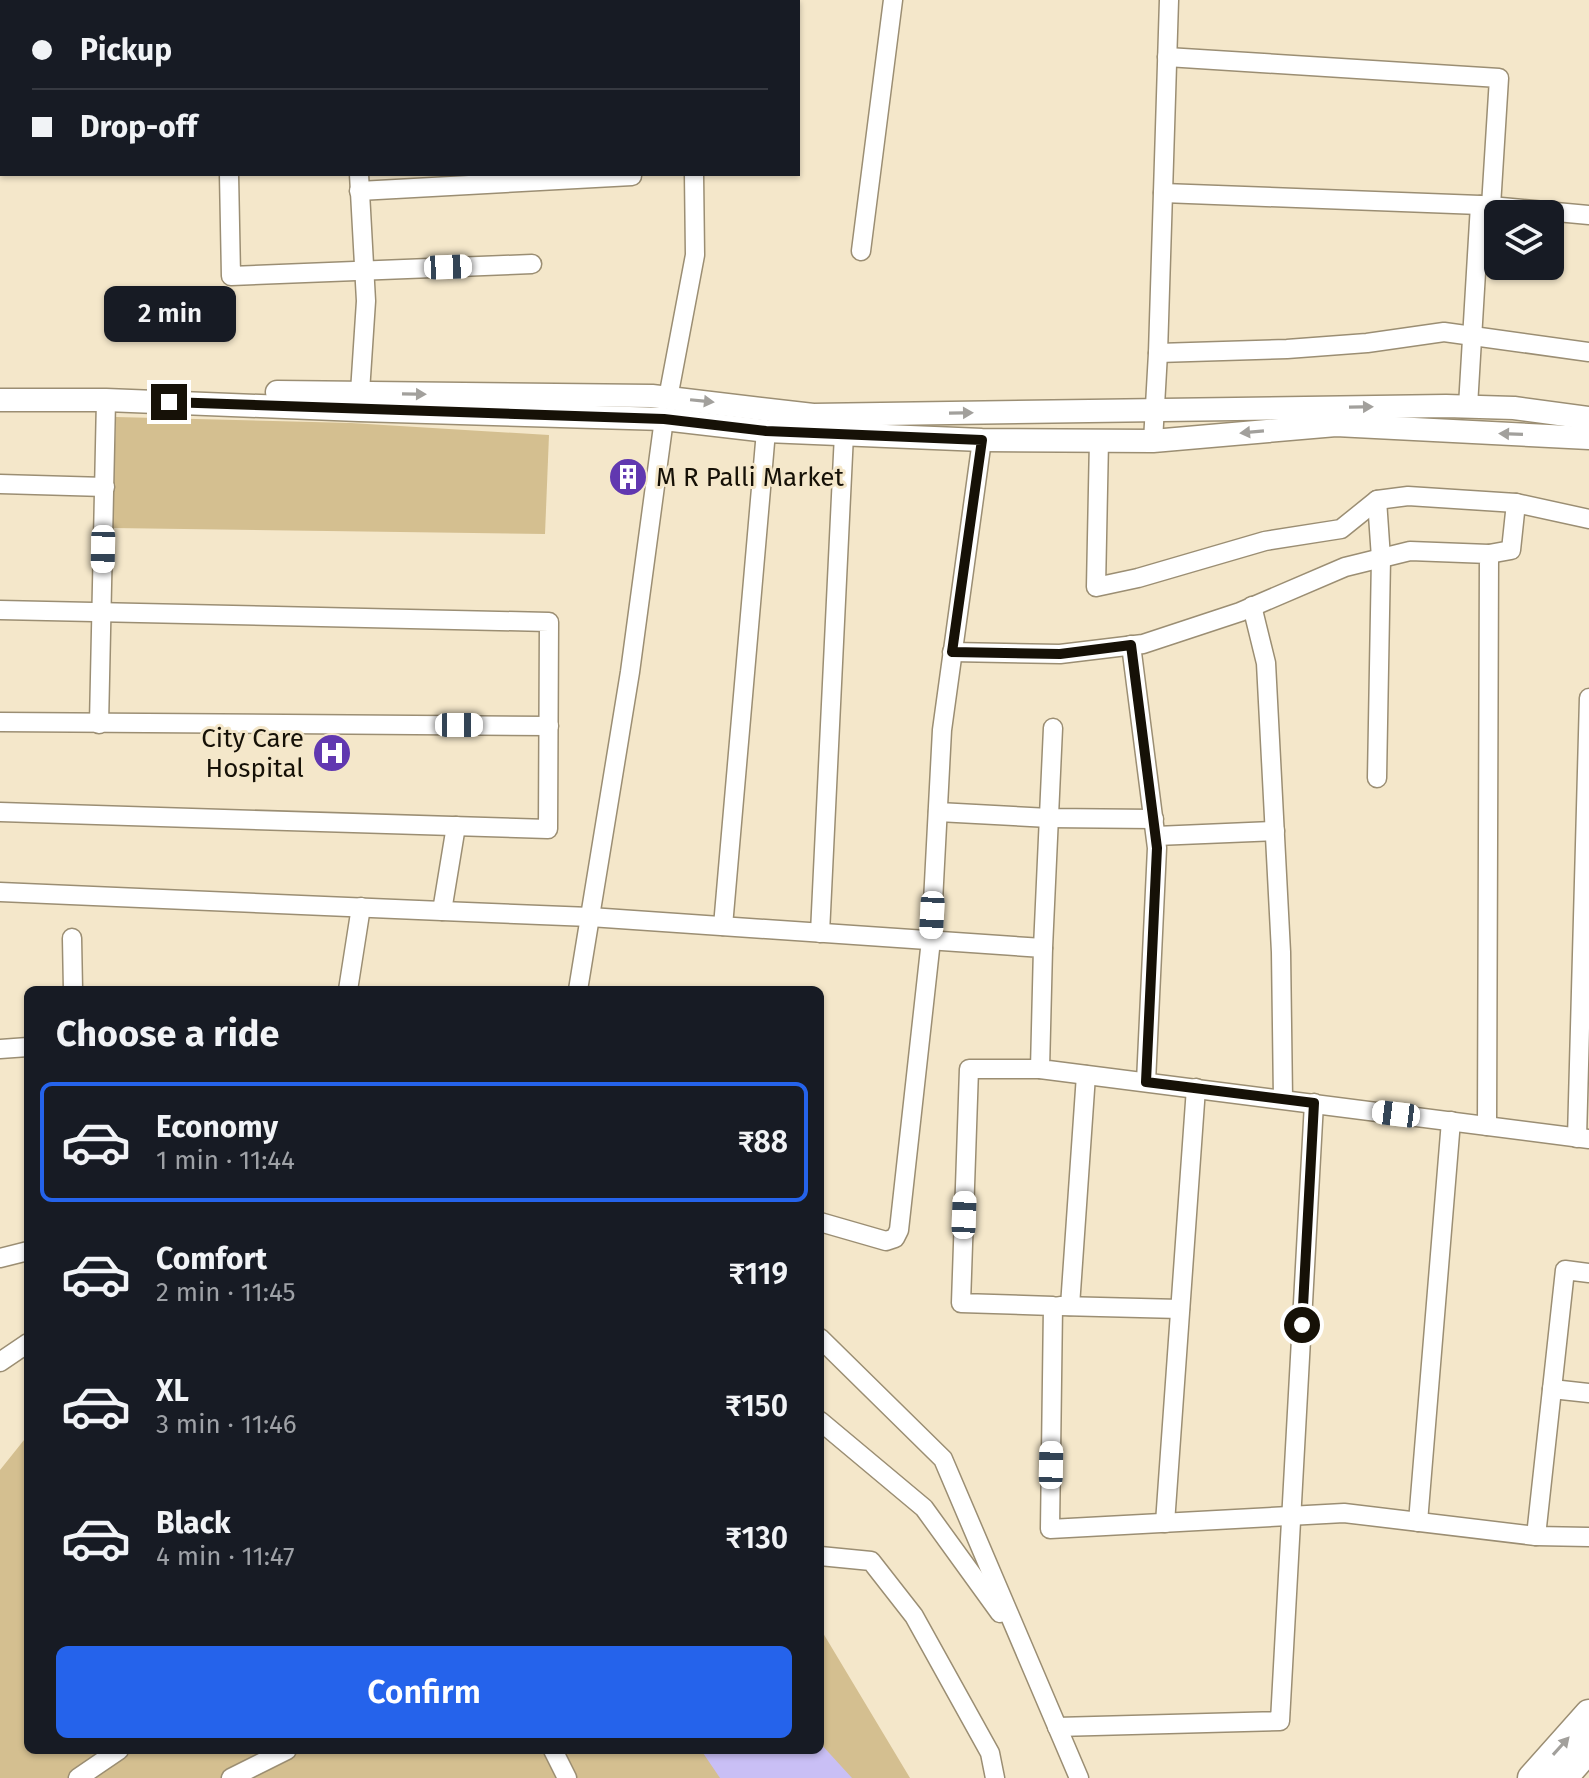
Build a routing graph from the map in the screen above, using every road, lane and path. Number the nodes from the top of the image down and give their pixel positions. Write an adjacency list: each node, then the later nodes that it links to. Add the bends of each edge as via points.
1 (893, 0): 14 (street)
2 (1169, 0): 3 (street)
3 (1167, 57): 8 (street); 9 (street, via 1499,78)
4 (229, 176): 16 (street, via 231,276)
5 (632, 176): 7 (street)
6 (694, 176): 25 (street, via 695,255)
7 (359, 183): 16 (street)
8 (1163, 193): 10 (street); 19 (street)
9 (1487, 200)
10 (1484, 206)
11 (1564, 213): 12 (street)
12 (1589, 215)
13 (1484, 226): 17 (street)
14 (861, 251)
15 (532, 264): 16 (street)
16 (364, 269): 23 (street)
17 (1473, 336): 18 (street); 19 (street, via 1444,332 1287,349); 24 (street)
18 (1589, 352)
19 (1158, 353): 26 (street)
20 (0, 390): 23 (street)
21 (0, 400): 22 (street)
22 (106, 400): 23 (street); 35 (street)
23 (359, 402): 25 (street)
24 (1468, 406): 26 (street, one-way to 24); 27 (street)
25 (666, 409): 26 (street, one-way to 26, via 813,415); 28 (street); 61 (street)
26 (1155, 410): 33 (street)
27 (1589, 418)
28 (766, 431): 29 (street); 62 (street)
29 (844, 434): 31 (street); 63 (street)
30 (1589, 438): 33 (street, one-way to 33, via 1336,425)
31 (982, 440): 32 (street); 45 (street)
32 (1099, 440): 33 (street); 36 (street, via 1096,587 1265,541 1341,529)
33 (1153, 441)
34 (0, 484): 35 (street)
35 (105, 487): 43 (street)
36 (1377, 500): 37 (street, via 1408,496); 40 (street)
37 (1516, 503): 38 (street); 39 (street, via 1511,550)
38 (1589, 519)
39 (1489, 554): 40 (street, via 1410,551); 79 (street)
40 (1381, 558): 41 (street, via 1345,567); 51 (street)
41 (1252, 606): 44 (street); 57 (street, via 1266,663)
42 (0, 610): 43 (street)
43 (102, 612): 48 (street); 49 (street, via 549,622)
44 (1131, 645): 45 (street, via 1060,654); 56 (street)
45 (952, 652): 53 (street)
46 (1589, 698): 80 (street)
47 (0, 722): 48 (street)
48 (99, 724): 49 (street)
49 (549, 726): 55 (street, via 548,829)
50 (1053, 728): 54 (street)
51 (1377, 778)
52 (0, 812): 55 (street)
53 (938, 812): 54 (street); 65 (street)
54 (1049, 818): 56 (street); 66 (street)
55 (456, 826): 60 (street)
56 (1155, 827): 57 (street); 74 (street)
57 (1275, 831): 76 (street)
58 (0, 892): 59 (street)
59 (361, 907): 60 (street); 68 (street)
60 (442, 911): 61 (street)
61 (590, 917): 62 (street); 69 (street)
62 (723, 926): 63 (street)
63 (820, 933): 65 (street)
64 (72, 938): 67 (street)
65 (931, 940): 66 (street); 81 (street, via 899,1230 886,1241)
66 (1043, 948): 72 (street)
67 (73, 986)
68 (349, 986)
69 (579, 986)
70 (24, 1047): 71 (street)
71 (0, 1049)
72 (1040, 1069): 73 (street); 85 (street, via 969,1069 961,1303)
73 (1086, 1075): 74 (street); 85 (street)
74 (1146, 1082): 75 (street)
75 (1196, 1088): 76 (street); 86 (street)
76 (1283, 1099): 77 (street)
77 (1314, 1103): 78 (street); 93 (street)
78 (1451, 1121): 79 (street); 94 (street)
79 (1487, 1126): 80 (street)
80 (1583, 1139)
81 (824, 1223)
82 (24, 1252): 83 (street)
83 (0, 1258)
84 (1589, 1273): 90 (street, via 1565,1270)
85 (1062, 1306): 86 (street); 95 (street, via 1050,1529)
86 (1180, 1309): 95 (street)
87 (824, 1342): 99 (street, via 943,1459)
88 (24, 1346): 89 (street)
89 (0, 1362)
90 (1552, 1389): 91 (street); 96 (street)
91 (1589, 1393)
92 (824, 1424): 99 (street, via 924,1508)
93 (1292, 1516): 94 (street, via 1344,1513); 95 (street); 101 (street, via 1280,1721)
94 (1418, 1522): 96 (street)
95 (1165, 1523)
96 (1536, 1536): 97 (street)
97 (1589, 1537)
98 (824, 1556): 109 (street, via 871,1561 914,1616 990,1753)
99 (1019, 1638): 101 (street)
100 (1589, 1714): 111 (main road, one-way to 100)
101 (1057, 1727): 110 (street)
102 (1589, 1748): 112 (main road)
103 (113, 1754): 106 (street)
104 (279, 1754): 107 (street)
105 (555, 1754): 108 (street)
106 (78, 1778)
107 (231, 1778)
108 (567, 1778)
109 (995, 1778)
110 (1079, 1778)
111 (1532, 1778)
112 (1563, 1778)

